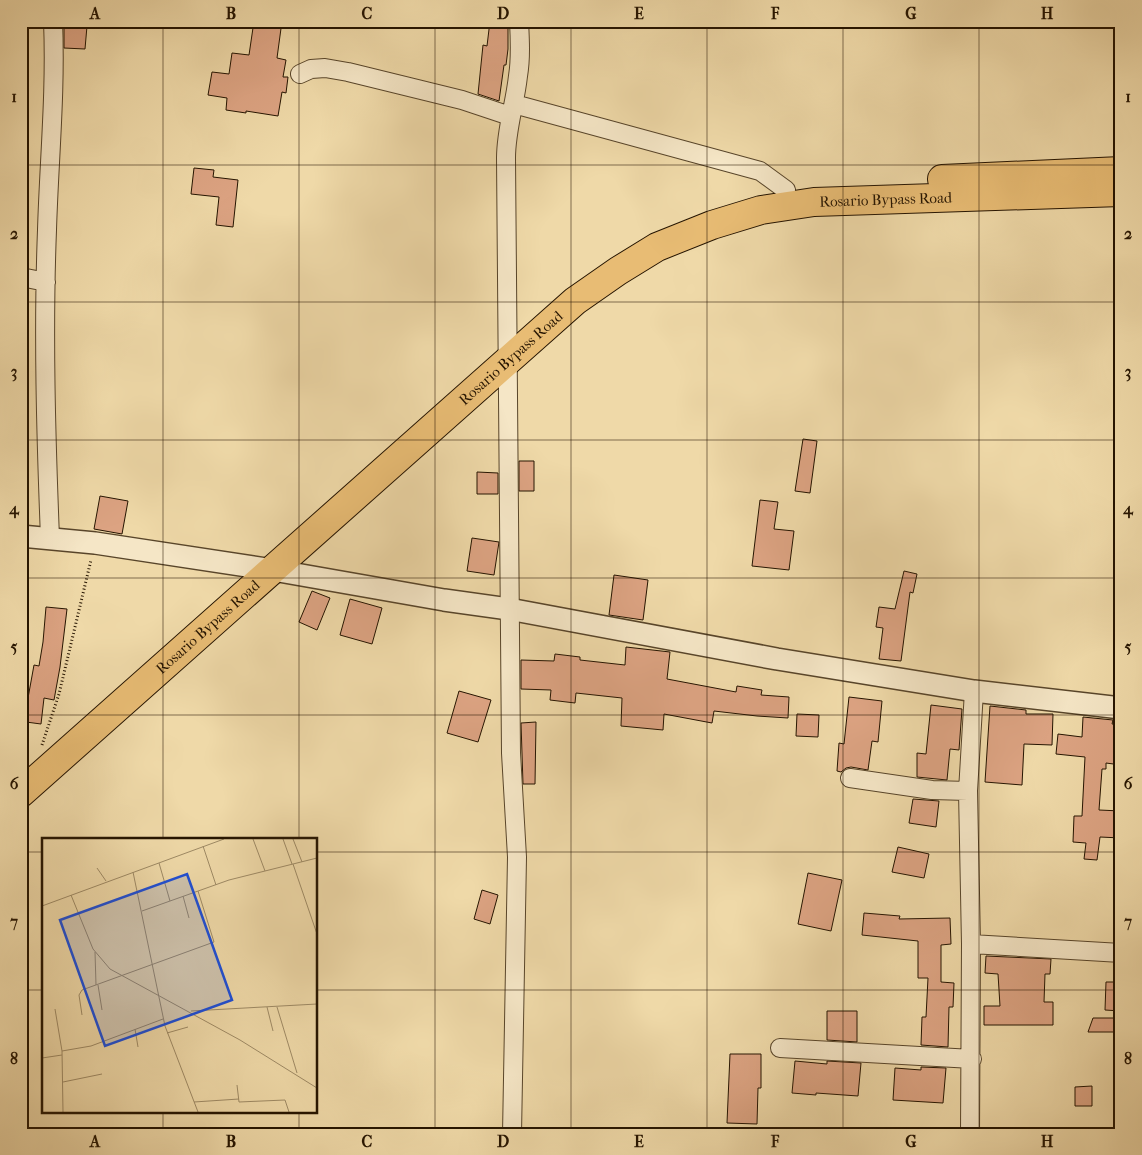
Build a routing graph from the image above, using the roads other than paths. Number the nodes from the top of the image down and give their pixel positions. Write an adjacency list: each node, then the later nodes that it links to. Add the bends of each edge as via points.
1 (53, 21): 9 (street, via 54,86)
2 (519, 21): 4 (street, via 518,76)
3 (300, 74): 4 (street, via 325,68)
4 (512, 110): 6 (street, via 760,172); 10 (street, via 506,137)
5 (1121, 171): 6 (main road, Rosario Bypass Road, via 814,185)
6 (786, 190): 10 (main road, Rosario Bypass Road, via 700,213 646,237 603,262 566,290)
7 (1121, 192): 10 (main road, Rosario Bypass Road, via 814,202 761,210 657,247 618,270)
8 (21, 277): 9 (street)
9 (46, 282): 12 (street, via 45,396)
10 (508, 349): 13 (main road, Rosario Bypass Road); 14 (street)
11 (21, 536): 12 (street)
12 (50, 538): 13 (street)
13 (263, 569): 14 (street); 18 (main road, Rosario Bypass Road)
14 (509, 609): 15 (street, via 777,659); 24 (street, via 511,753 517,857)
15 (974, 691): 16 (street); 19 (street)
16 (1121, 708)
17 (850, 778): 19 (street, via 932,790)
18 (26, 783)
19 (968, 791): 20 (street)
20 (971, 944): 21 (street); 23 (street)
21 (1121, 953)
22 (780, 1048): 23 (street)
23 (972, 1059): 25 (street)
24 (512, 1134)
25 (970, 1134)

